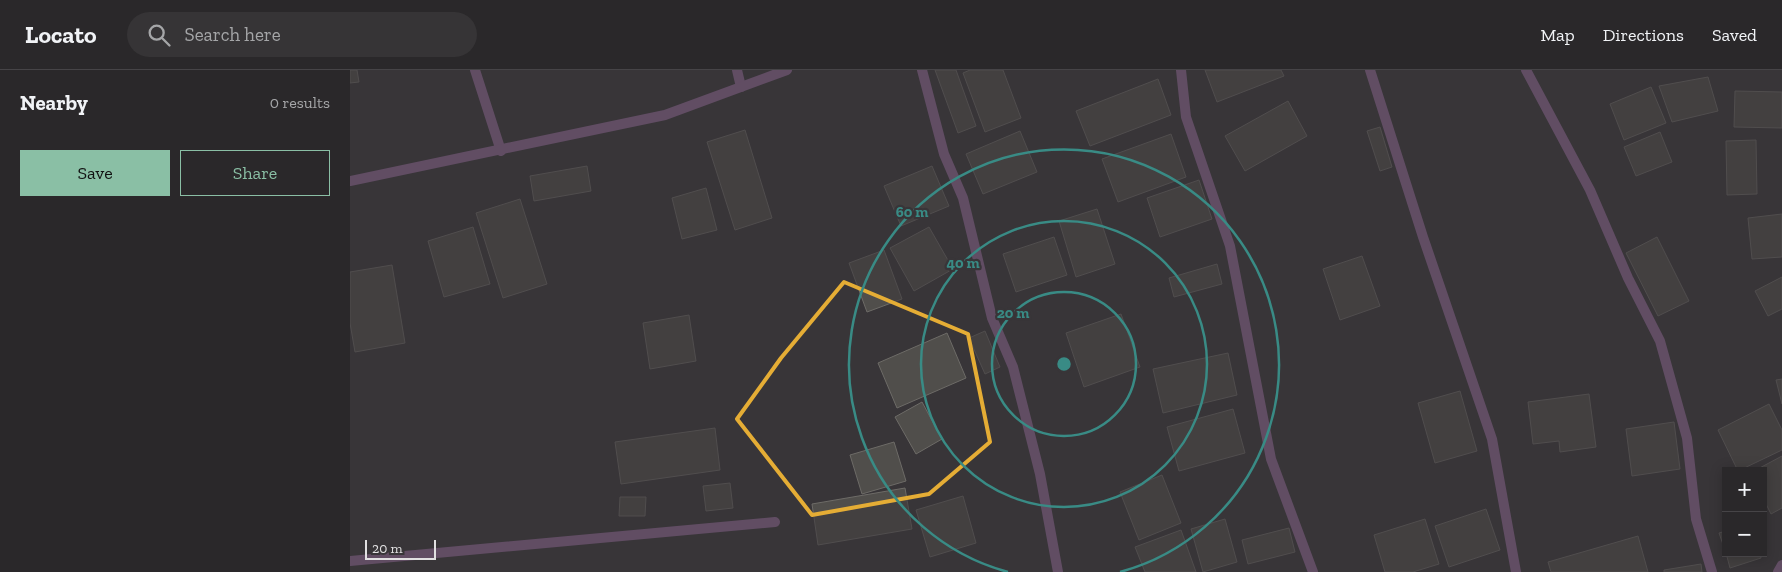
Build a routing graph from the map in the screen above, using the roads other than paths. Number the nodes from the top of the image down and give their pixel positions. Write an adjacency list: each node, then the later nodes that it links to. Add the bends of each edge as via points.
1 (475, 70): 9 (street)
2 (737, 70): 8 (street)
3 (787, 70): 8 (street)
4 (922, 70): 14 (street, via 944,154 963,198 992,318 1014,367 1040,474)
5 (1181, 70): 15 (street, via 1186,116 1230,246 1271,459)
6 (1370, 70): 16 (street, via 1492,439)
7 (1526, 70): 17 (street, via 1590,190 1628,278 1660,341 1687,438 1696,519)
8 (741, 87): 9 (street, via 665,115)
9 (501, 151): 10 (street)
10 (350, 181)
11 (775, 522): 12 (street)
12 (350, 561)
13 (1782, 565): 18 (street)
14 (1058, 572)
15 (1313, 572)
16 (1516, 572)
17 (1712, 572)
18 (1779, 572)

